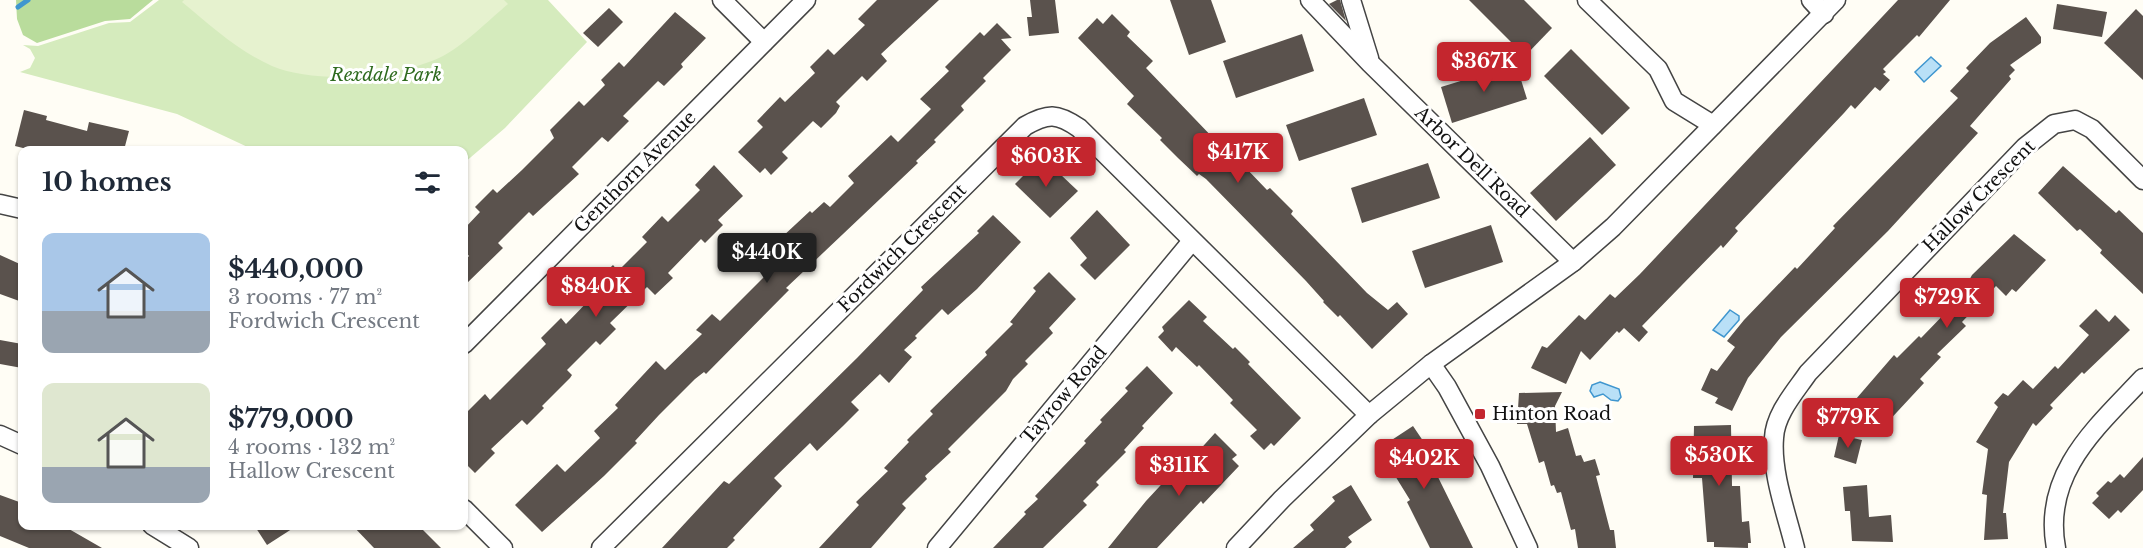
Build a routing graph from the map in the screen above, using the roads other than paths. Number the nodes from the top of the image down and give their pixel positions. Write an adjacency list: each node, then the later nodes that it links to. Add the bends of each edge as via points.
1 (722, 0): 8 (street)
2 (806, 0): 8 (street, Genthorn Avenue)
3 (1310, 0): 9 (street, Arbor Dell Road)
4 (1351, 0): 9 (street, Arbor Dell Road)
5 (1587, 0): 10 (street, via 1658,69 1674,101)
6 (1811, 0): 7 (street)
7 (1830, 7): 10 (street)
8 (764, 42): 16 (street, Genthorn Avenue)
9 (1370, 63): 15 (street, Arbor Dell Road)
10 (1713, 125): 15 (street)
11 (2143, 180): 30 (street, Hallow Crescent, via 2092,129 2075,120 2054,124 2025,147 1808,373 1786,405 1774,437 1780,489)
12 (0, 204): 13 (street)
13 (18, 208)
14 (1192, 241): 19 (street, Fordwich Crescent); 26 (street, Fordwich Crescent, via 1079,128 1052,115 1037,119 1016,135); 27 (street, Tayrow Road)
15 (1574, 262): 17 (street)
16 (468, 340)
17 (1431, 364): 19 (street); 29 (street, via 1490,466)
18 (2143, 378): 31 (street, via 2082,443 2061,480)
19 (1369, 415): 28 (street)
20 (0, 435): 21 (street)
21 (18, 443)
22 (468, 513): 25 (street)
23 (160, 530): 24 (street)
24 (189, 548)
25 (503, 548)
26 (601, 548)
27 (937, 548)
28 (1236, 548)
29 (1528, 548)
30 (1795, 548)
31 (2056, 548)

